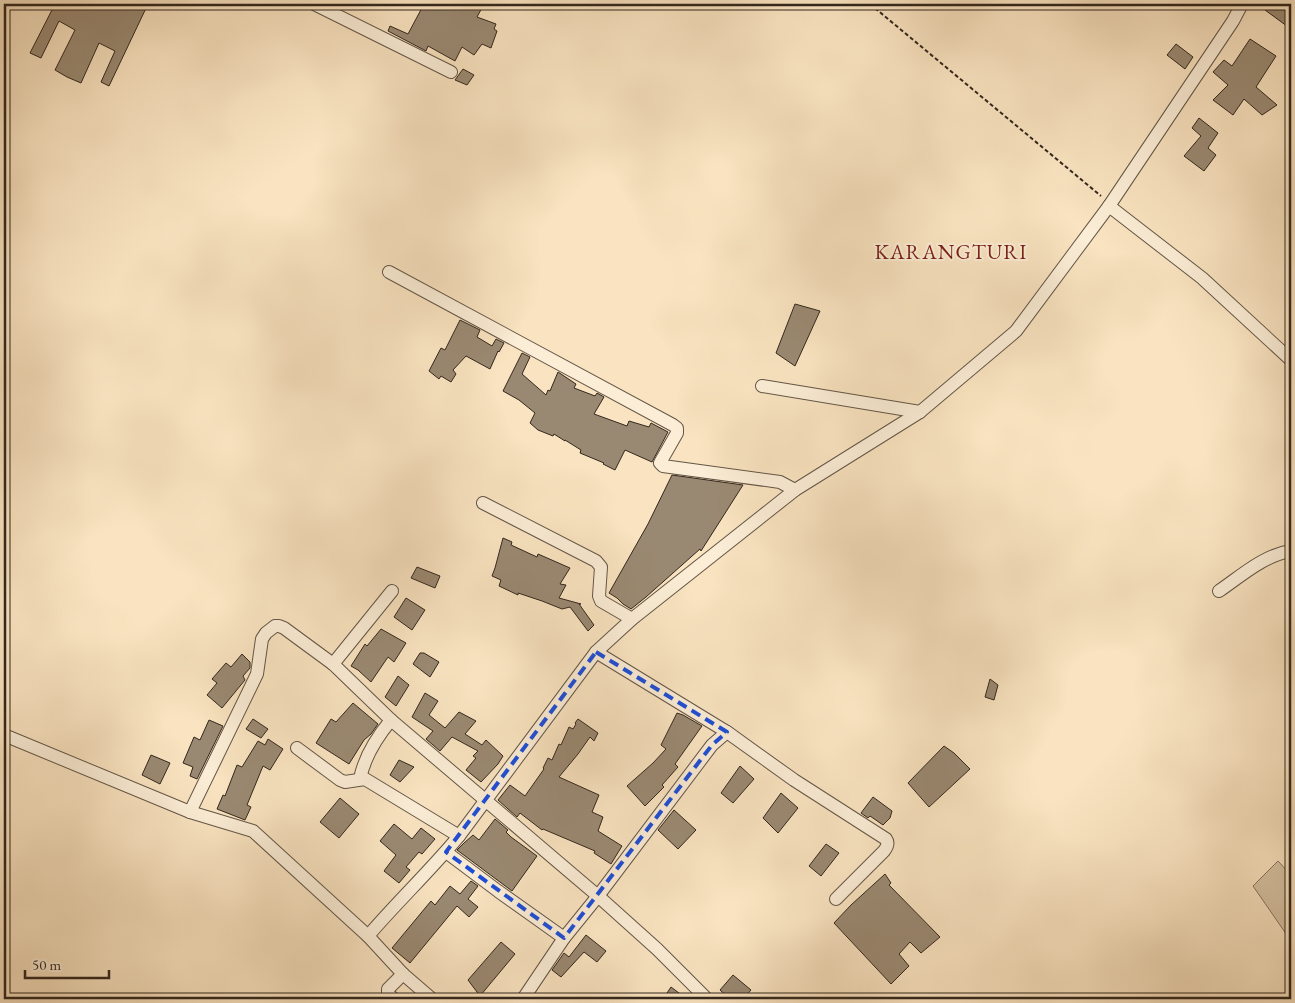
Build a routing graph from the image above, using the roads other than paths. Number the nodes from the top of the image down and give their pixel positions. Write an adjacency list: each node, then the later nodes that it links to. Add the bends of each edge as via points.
1 (314, 4): 3 (street)
2 (1242, 4): 4 (street)
3 (451, 72)
4 (1110, 205): 6 (street, via 1202,278); 8 (street, via 1016,331)
5 (388, 272): 9 (street, via 673,425 677,433 660,463 663,466 780,482)
6 (1291, 360)
7 (762, 386): 8 (street)
8 (920, 412): 9 (street)
9 (795, 490): 14 (street)
10 (483, 502): 14 (street, via 596,562 601,567 601,601)
11 (1291, 551): 13 (street, via 1265,560)
12 (392, 591): 16 (street)
13 (1219, 591)
14 (632, 619): 15 (street)
15 (596, 652): 18 (street); 22 (street)
16 (333, 664): 17 (street); 23 (street, via 284,628 274,626 270,629 262,639 257,674)
17 (391, 720): 21 (street, via 374,744); 22 (street)
18 (727, 732): 26 (street, via 712,745); 27 (street, via 886,839 887,848)
19 (4, 735): 23 (street)
20 (297, 748): 21 (street, via 342,782)
21 (360, 779): 24 (street)
22 (486, 800): 24 (street); 26 (street)
23 (190, 812): 28 (street, via 253,831)
24 (459, 836): 25 (street)
25 (446, 852): 28 (street); 29 (street)
26 (598, 896): 29 (street); 34 (street)
27 (836, 899)
28 (368, 936): 30 (street)
29 (564, 938): 33 (street)
30 (403, 974): 31 (street, via 388,989 388,994); 32 (street)
31 (394, 999)
32 (432, 999)
33 (523, 999)
34 (706, 999)

